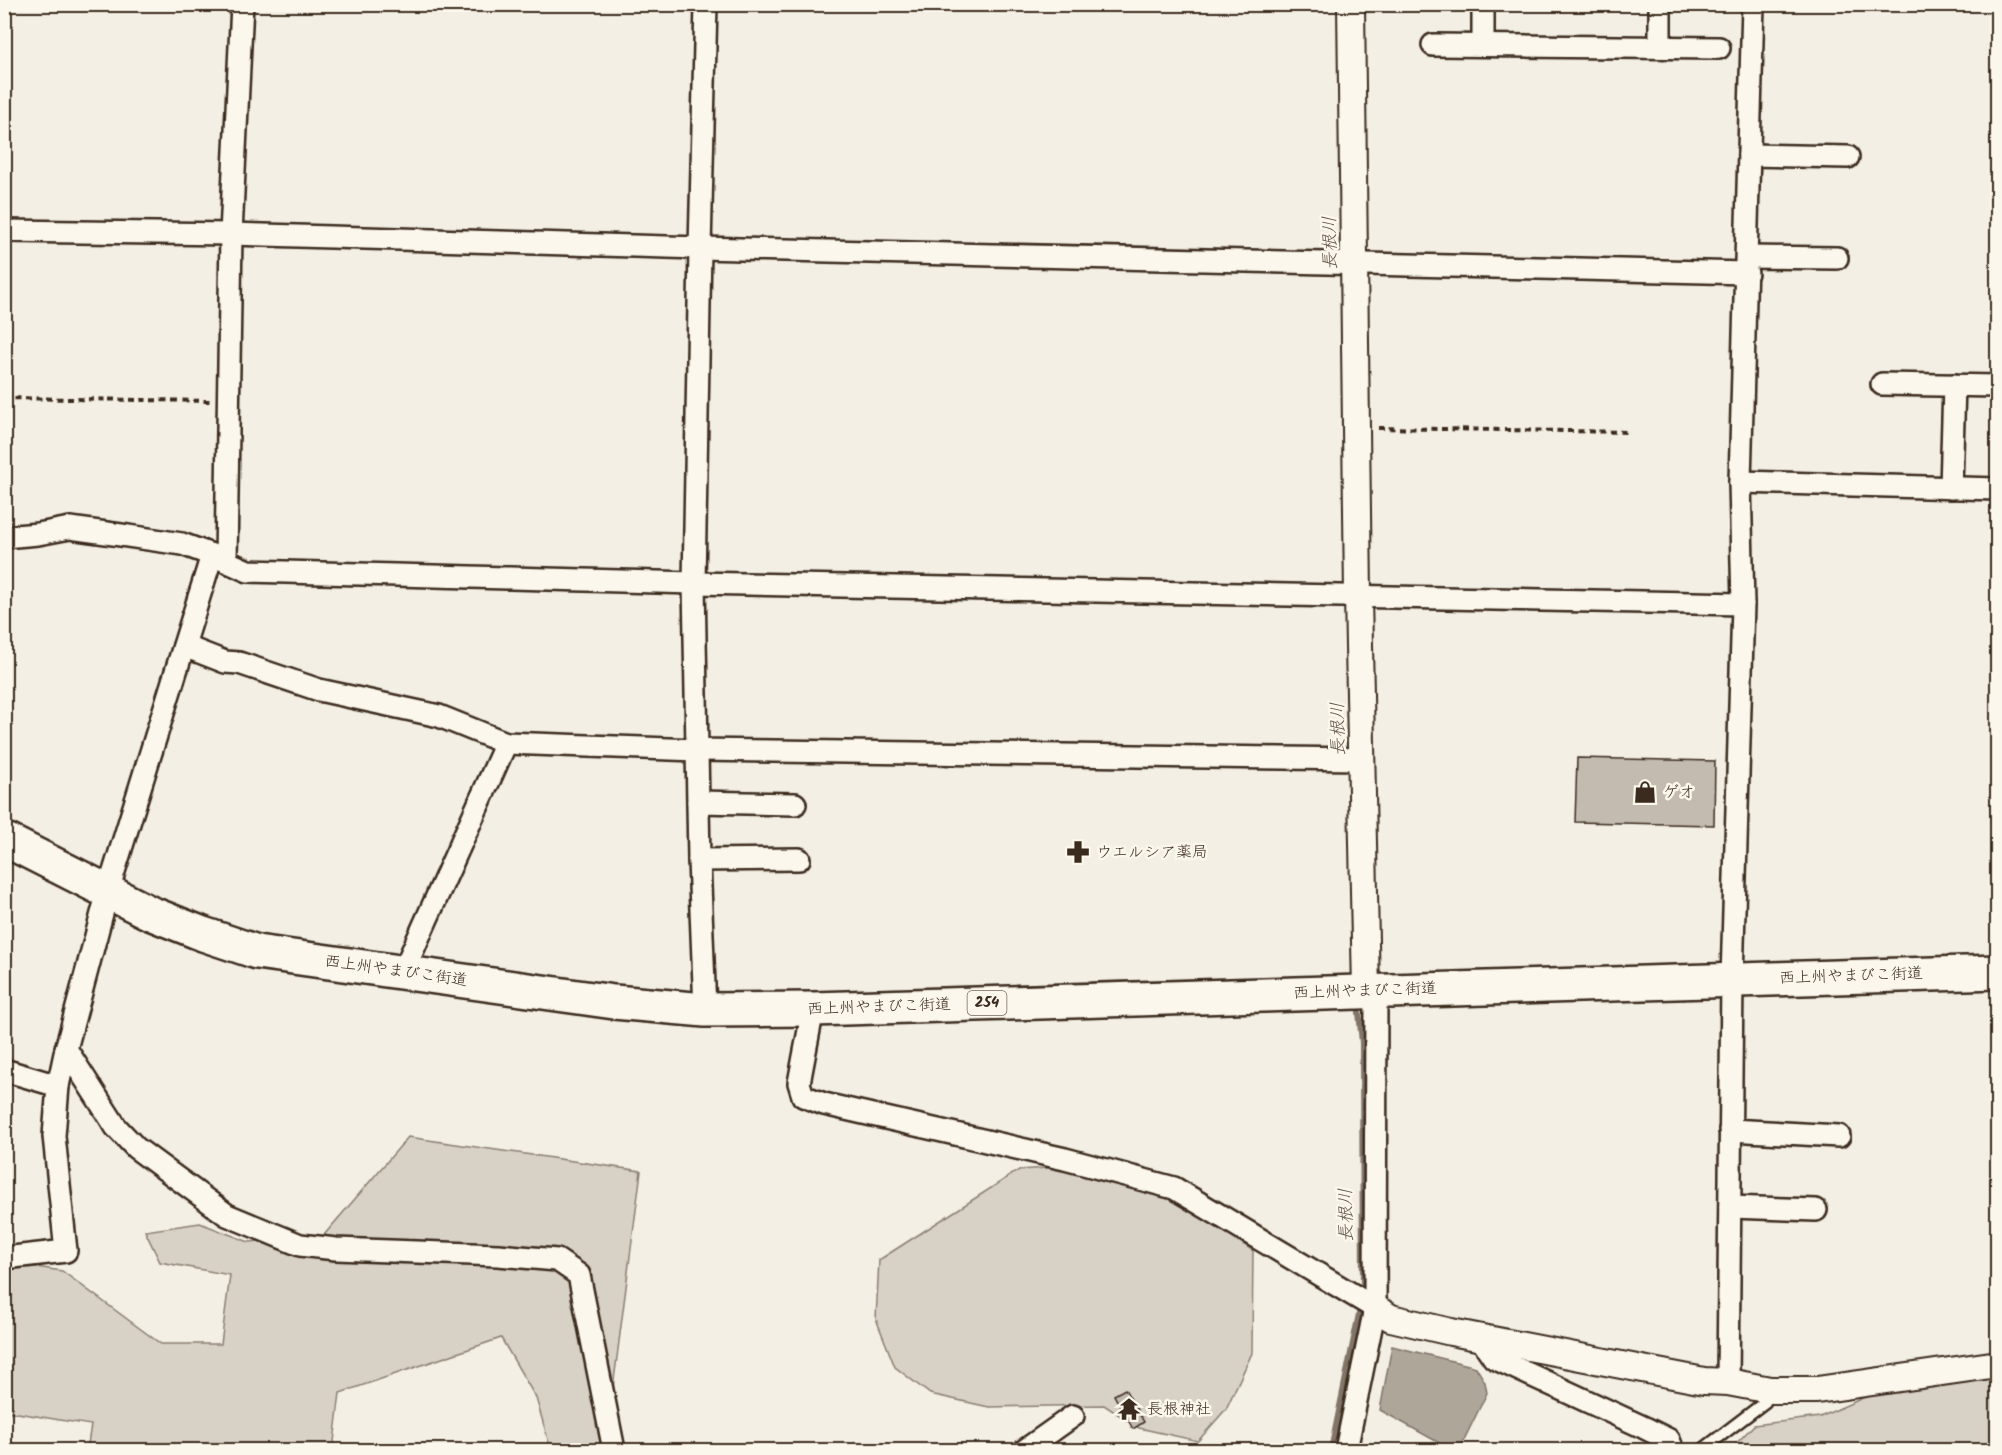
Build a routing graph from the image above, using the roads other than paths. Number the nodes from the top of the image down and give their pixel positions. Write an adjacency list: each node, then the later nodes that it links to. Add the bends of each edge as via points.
1 (242, 4): 14 (street)
2 (706, 4): 15 (street)
3 (1351, 4): 17 (street)
4 (1483, 4): 8 (street)
5 (1660, 4): 9 (street)
6 (1753, 4): 11 (street)
7 (1433, 45): 8 (street)
8 (1483, 45): 9 (street)
9 (1660, 48): 10 (street)
10 (1719, 48)
11 (1749, 155): 12 (street); 18 (street)
12 (1848, 157)
13 (4, 231): 14 (street)
14 (231, 234): 15 (street); 26 (street, via 228,402)
15 (700, 248): 17 (street); 27 (street)
16 (1837, 258): 18 (street)
17 (1354, 262): 18 (street); 28 (street)
18 (1747, 265): 22 (street)
19 (1882, 384): 20 (street)
20 (1954, 385): 21 (street); 23 (street)
21 (1998, 386)
22 (1740, 482): 23 (street); 29 (street)
23 (1951, 488): 24 (street)
24 (1998, 489)
25 (4, 537): 26 (street, via 70,528 182,544)
26 (219, 558): 27 (street, via 248,571); 30 (street)
27 (694, 583): 28 (street); 32 (street)
28 (1358, 596): 29 (street); 33 (street)
29 (1743, 604): 42 (street)
30 (184, 645): 31 (street, via 225,662 239,663 319,690 439,716); 39 (street)
31 (506, 743): 32 (street); 40 (street)
32 (697, 750): 33 (street); 34 (street)
33 (1361, 759): 43 (street)
34 (698, 802): 35 (street); 37 (street)
35 (795, 804)
36 (4, 839): 39 (highway, 西上州やまびこ街道 / 254)
37 (699, 860): 38 (street); 45 (street)
38 (799, 860)
39 (108, 891): 40 (highway, 西上州やまびこ街道 / 254, via 150,913 257,952); 46 (street)
40 (404, 972): 45 (highway, 西上州やまびこ街道 / 254, via 614,1002)
41 (1998, 972): 42 (highway, 西上州やまびこ街道 / 254)
42 (1732, 979): 43 (highway, 西上州やまびこ街道 / 254); 49 (street)
43 (1371, 991): 44 (highway, 西上州やまびこ街道 / 254); 54 (street)
44 (813, 1009): 45 (highway, 西上州やまびこ街道 / 254); 54 (street, via 799,1083 803,1096 1174,1188)
45 (705, 1010)
46 (66, 1049): 48 (street); 60 (street, via 116,1127 136,1148 227,1215 300,1245 557,1260 579,1275)
47 (4, 1070): 48 (street)
48 (58, 1086): 53 (street, via 54,1136 66,1251)
49 (1730, 1130): 50 (street); 51 (street)
50 (1839, 1136)
51 (1730, 1207): 52 (street); 57 (street)
52 (1816, 1210)
53 (4, 1258)
54 (1375, 1308): 55 (street, via 1391,1318); 62 (street)
55 (1481, 1338): 57 (street, via 1704,1381); 63 (street, via 1494,1358 1669,1440)
56 (1998, 1364): 58 (street, via 1817,1390)
57 (1728, 1382): 58 (street)
58 (1770, 1390): 64 (lane, via 1765,1402)
59 (1073, 1416): 61 (street)
60 (614, 1450)
61 (1025, 1450)
62 (1346, 1450)
63 (1674, 1450)
64 (1702, 1450)

